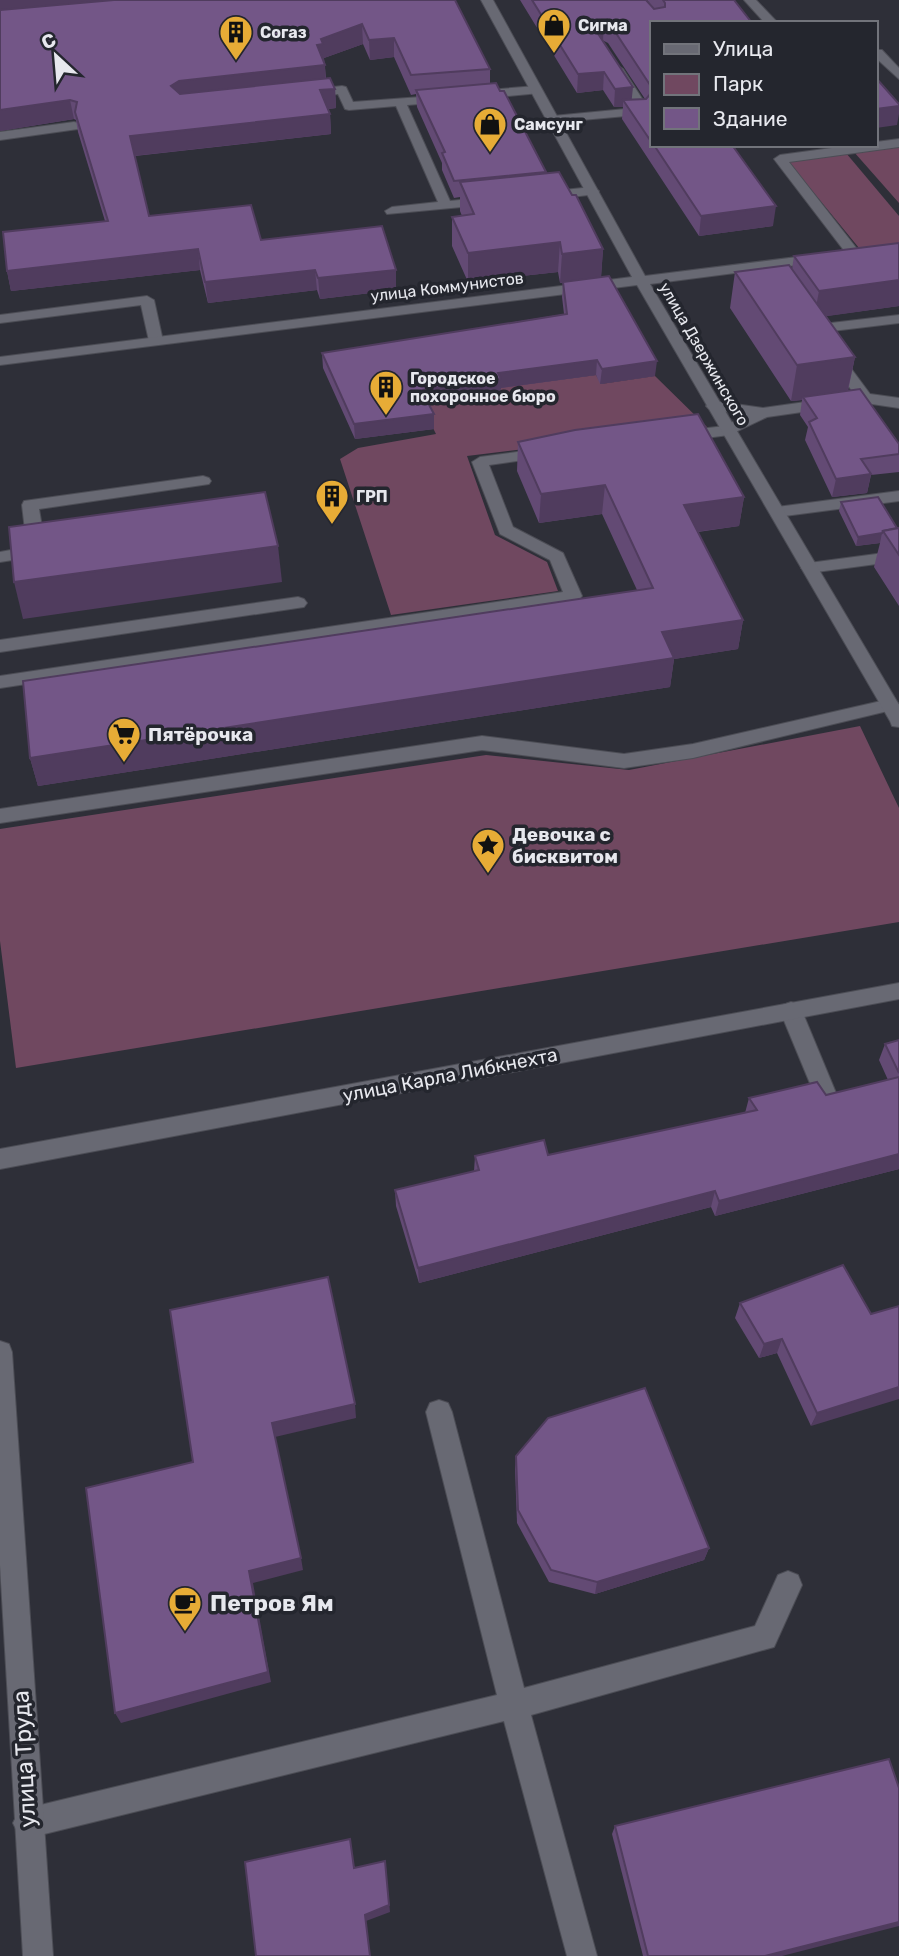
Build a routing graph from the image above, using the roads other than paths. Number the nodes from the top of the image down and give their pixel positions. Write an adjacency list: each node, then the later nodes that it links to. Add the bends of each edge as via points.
1 (487, 0): 9 (street, улица Дзержинского)
2 (750, 0): 3 (street)
3 (770, 21)
4 (878, 53): 7 (street)
5 (878, 54): 8 (street)
6 (609, 57): 14 (street)
7 (899, 59)
8 (899, 75)
9 (536, 90): 11 (street); 15 (street, улица Дзержинского)
10 (294, 95): 13 (street, via 342,90 348,106)
11 (468, 96)
12 (454, 97): 13 (street)
13 (400, 102): 24 (street)
14 (648, 105): 15 (street)
15 (553, 120): 21 (street, улица Дзержинского)
16 (74, 126): 17 (street)
17 (0, 136)
18 (899, 143): 19 (street, улица Коммунистов)
19 (878, 146)
20 (869, 147): 26 (street, улица Коммунистов, via 780,159 859,253)
21 (592, 191): 22 (street); 26 (street, улица Дзержинского)
22 (526, 198)
23 (499, 200): 24 (street)
24 (446, 206): 25 (street)
25 (392, 211)
26 (641, 281): 29 (street, улица Коммунистов); 33 (street, улица Дзержинского)
27 (0, 319): 29 (street, via 147,300)
28 (899, 319): 31 (street, via 814,330)
29 (156, 341): 30 (street, улица Коммунистов)
30 (0, 360)
31 (866, 398): 32 (street); 34 (street)
32 (899, 403)
33 (714, 406): 34 (street); 35 (street, улица Дзержинского)
34 (763, 413): 35 (street)
35 (729, 430): 36 (street); 40 (street, улица Дзержинского)
36 (658, 439)
37 (562, 451): 46 (street, via 480,462 506,530 557,557 573,596)
38 (203, 481): 41 (street, via 30,505 43,550)
39 (899, 496): 40 (street)
40 (777, 512): 43 (street, улица Дзержинского)
41 (0, 556)
42 (899, 556): 43 (street)
43 (809, 568): 47 (street, улица Дзержинского)
44 (298, 603): 45 (street)
45 (0, 646)
46 (0, 682)
47 (894, 713): 48 (street, via 624,761 482,743)
48 (0, 816)
49 (899, 991): 50 (street, улица Карла Либкнехта)
50 (790, 1011): 51 (street); 52 (street, улица Карла Либкнехта)
51 (825, 1093)
52 (0, 1159)
53 (0, 1352): 57 (street, улица Труда)
54 (439, 1412): 56 (street)
55 (788, 1585): 56 (street, via 764,1637)
56 (514, 1704): 57 (street); 59 (street)
57 (28, 1823): 58 (street, улица Труда)
58 (38, 1956)
59 (582, 1956)

